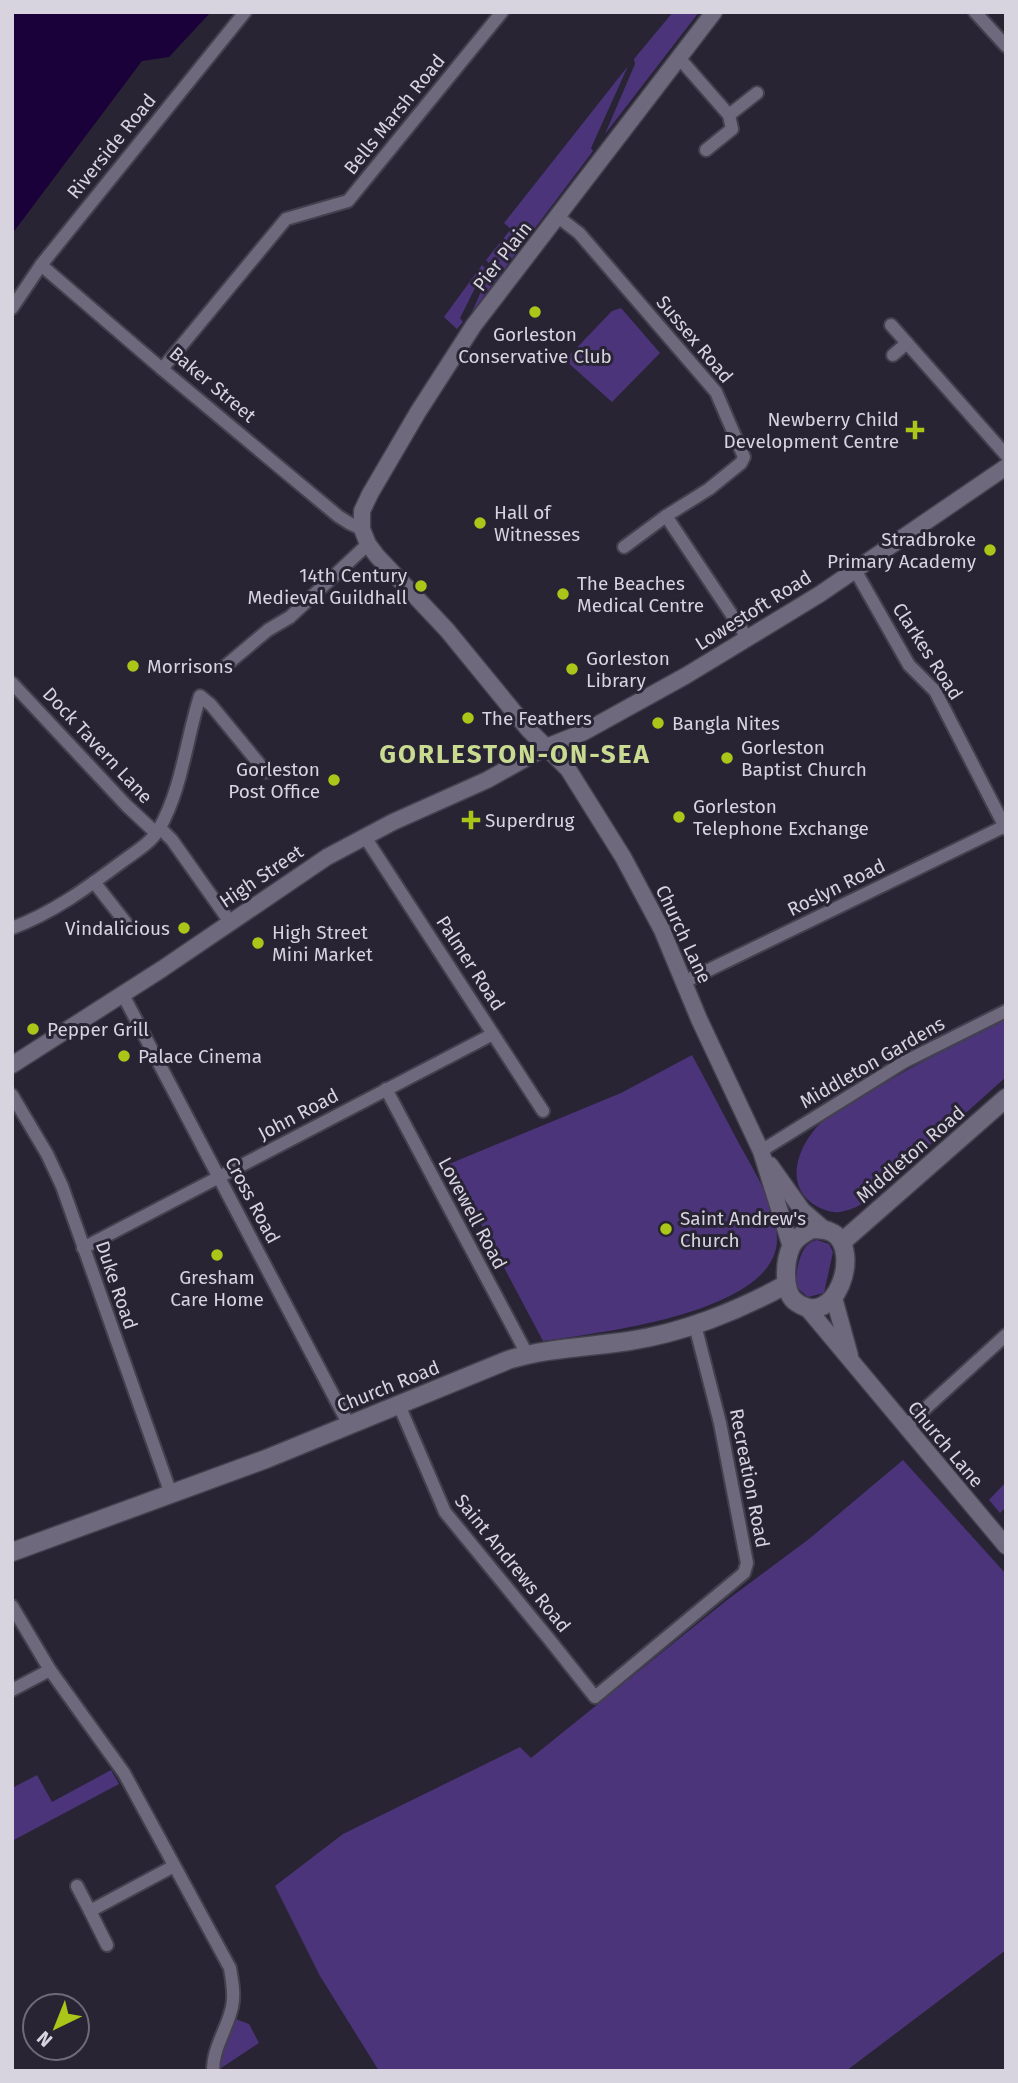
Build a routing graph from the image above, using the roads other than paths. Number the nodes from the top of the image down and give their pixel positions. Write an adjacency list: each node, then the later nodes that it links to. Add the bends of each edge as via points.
1 (245, 12): 11 (street, Riverside Road)
2 (502, 12): 16 (street, Bells Marsh Road, via 348,201 286,219)
3 (714, 12): 6 (street, Pier Plain)
4 (975, 12): 5 (street)
5 (1006, 46)
6 (680, 59): 8 (street); 10 (street, Pier Plain)
7 (757, 93): 8 (street)
8 (729, 116): 9 (street, via 732,130)
9 (706, 150)
10 (558, 217): 19 (street, Sussex Road, via 579,233 716,392 744,457 709,489); 20 (street, Pier Plain, via 474,325 418,412 362,511)
11 (41, 265): 12 (street, Riverside Road); 16 (street, Baker Street)
12 (12, 308)
13 (891, 325): 14 (street)
14 (907, 343): 15 (street); 17 (street)
15 (893, 355)
16 (162, 369): 20 (street, Baker Street)
17 (1006, 455)
18 (1006, 467): 22 (street, Lowestoft Road)
19 (666, 516): 21 (street, Sussex Road); 23 (street)
20 (365, 536): 24 (street, via 290,617); 26 (street, Baker Street)
21 (624, 547)
22 (855, 570): 23 (street, Lowestoft Road); 28 (street, Clarkes Road, via 909,665 935,691)
23 (748, 639): 26 (street, Lowestoft Road, via 637,704)
24 (225, 667)
25 (12, 683): 29 (street, Dock Tavern Lane, via 127,806)
26 (546, 747): 30 (street, High Street); 35 (street, Church Lane, via 568,769 623,857)
27 (266, 772): 29 (street, via 200,696 178,787)
28 (1005, 827): 35 (street, Roslyn Road)
29 (158, 831): 31 (street); 32 (street, Dock Tavern Lane, via 172,840)
30 (365, 837): 32 (street, High Street); 38 (street, Palmer Road)
31 (94, 882): 33 (street); 34 (street, via 54,909)
32 (230, 922): 36 (street, High Street)
33 (126, 923)
34 (12, 928)
35 (684, 982): 44 (street, Church Lane)
36 (122, 993): 39 (street, High Street); 45 (street, Cross Road)
37 (1006, 1011): 44 (street, Middleton Gardens, via 904,1062)
38 (493, 1034): 40 (street, John Road); 43 (street, Palmer Road)
39 (12, 1065)
40 (386, 1089): 45 (street, John Road); 55 (street, Lovewell Road)
41 (12, 1096): 49 (street, Duke Road, via 56,1171)
42 (1006, 1098): 47 (main road, Middleton Road)
43 (543, 1111)
44 (761, 1151): 46 (street, Church Lane, via 802,1210); 48 (street, Church Lane)
45 (219, 1177): 49 (street, John Road); 58 (street, Cross Road)
46 (825, 1230): 47 (main road, Church Lane); 48 (main road, via 811,1229)
47 (842, 1242): 51 (main road, via 844,1267)
48 (791, 1247): 50 (main road, Church Lane)
49 (83, 1248): 60 (street, Duke Road)
50 (785, 1285): 52 (main road, Church Lane, via 792,1300); 53 (main road, Church Road)
51 (834, 1298): 52 (main road, via 824,1306); 56 (street, Church Lane)
52 (807, 1308): 56 (street, Church Lane)
53 (695, 1325): 55 (main road, Church Road, via 632,1340); 66 (street, Recreation Road, via 720,1423 747,1563 744,1573)
54 (1006, 1335): 59 (street)
55 (527, 1354): 57 (main road, Church Road)
56 (855, 1368): 59 (street, Church Lane)
57 (399, 1405): 58 (main road, Church Road); 66 (street, Saint Andrews Road, via 445,1512)
58 (349, 1425): 60 (main road, Church Road)
59 (905, 1427): 61 (street, Church Lane)
60 (171, 1494): 62 (main road, Church Road)
61 (1006, 1546)
62 (12, 1552)
63 (12, 1606): 64 (street)
64 (50, 1670): 65 (street); 67 (street, via 121,1768)
65 (12, 1690)
66 (595, 1697)
67 (174, 1866): 69 (street); 71 (street, via 230,1968 232,2007 213,2055)
68 (77, 1886): 69 (street)
69 (90, 1911): 70 (street)
70 (107, 1945)
71 (212, 2071)

